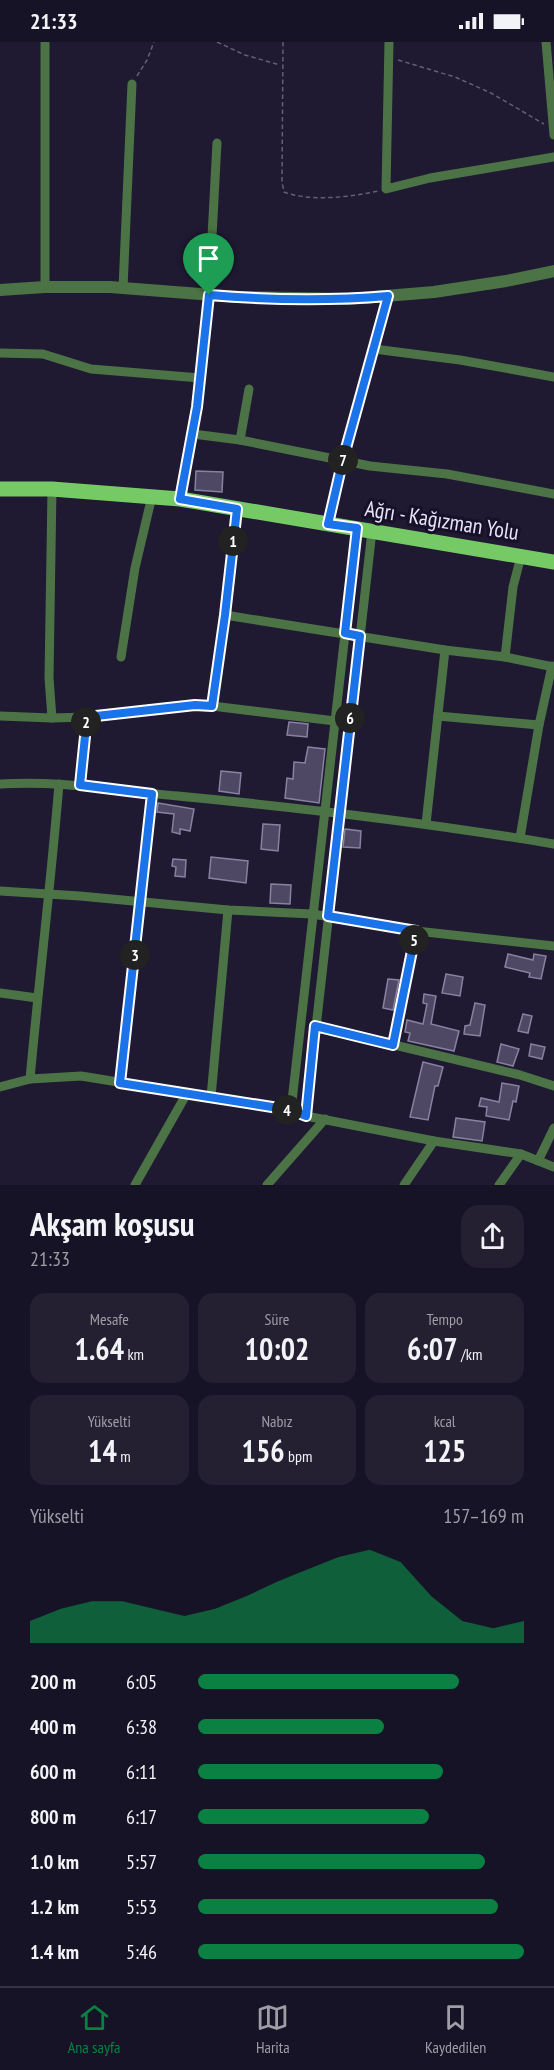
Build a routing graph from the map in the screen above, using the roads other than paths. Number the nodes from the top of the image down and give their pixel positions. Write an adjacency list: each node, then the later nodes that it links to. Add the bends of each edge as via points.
1 (45, 42): 9 (street)
2 (389, 42): 7 (street, via 386,189)
3 (546, 42): 5 (street)
4 (132, 84): 10 (street)
5 (554, 130)
6 (217, 143): 12 (street)
7 (554, 157)
8 (554, 271): 13 (street)
9 (45, 286): 10 (street); 11 (street)
10 (123, 288): 12 (street)
11 (0, 290)
12 (209, 295): 13 (street, via 349,299); 17 (street)
13 (388, 296): 14 (street)
14 (374, 349): 16 (street); 21 (street)
15 (0, 353): 17 (street, via 43,354 91,369)
16 (554, 377)
17 (200, 378): 19 (street)
18 (249, 389): 20 (street)
19 (193, 434): 20 (street); 26 (street)
20 (240, 440): 21 (street)
21 (343, 459): 24 (street); 28 (street)
22 (0, 489): 23 (main road, Ağrı - Kağızman Yolu)
23 (52, 489): 25 (main road, Ağrı - Kağızman Yolu); 43 (street)
24 (554, 494)
25 (152, 496): 26 (main road, Ağrı - Kağızman Yolu); 36 (street, via 135,568)
26 (180, 499): 27 (main road, Ağrı - Kağızman Yolu)
27 (237, 509): 28 (main road, Ağrı - Kağızman Yolu); 32 (street)
28 (328, 524): 29 (main road, Ağrı - Kağızman Yolu)
29 (364, 530): 30 (main road, Ağrı - Kağızman Yolu); 33 (street); 34 (street)
30 (521, 556): 31 (main road, Ağrı - Kağızman Yolu); 37 (street)
31 (554, 562)
32 (225, 615): 33 (street); 39 (street)
33 (345, 633): 34 (street); 44 (street)
34 (360, 636): 35 (street); 51 (street)
35 (445, 650): 37 (street); 41 (street)
36 (121, 657)
37 (504, 657): 38 (street)
38 (553, 667): 45 (street)
39 (212, 706): 42 (street); 44 (street)
40 (0, 716): 43 (street)
41 (438, 716): 45 (street); 52 (street)
42 (87, 717): 43 (street); 48 (street)
43 (52, 718)
44 (335, 721): 50 (street)
45 (539, 725): 53 (street)
46 (0, 784): 47 (street)
47 (59, 784): 48 (street); 56 (street)
48 (80, 785): 49 (street)
49 (152, 794): 50 (street); 57 (street)
50 (325, 811): 51 (street); 59 (street)
51 (340, 813): 52 (street); 60 (street)
52 (426, 825): 53 (street)
53 (520, 838): 54 (street)
54 (554, 844)
55 (0, 891): 56 (street)
56 (50, 894): 57 (street); 64 (street)
57 (141, 903): 58 (street); 68 (street)
58 (228, 910): 59 (street); 72 (street)
59 (312, 914): 60 (street); 73 (street)
60 (328, 916): 61 (street); 65 (street)
61 (416, 931): 62 (street); 66 (street)
62 (554, 946)
63 (0, 993): 64 (street)
64 (37, 998): 67 (street)
65 (315, 1026): 66 (street); 74 (street)
66 (393, 1045): 69 (street)
67 (30, 1079): 68 (street, via 81,1077); 70 (street)
68 (120, 1083): 71 (street)
69 (554, 1086)
70 (0, 1087)
71 (187, 1093): 72 (street); 81 (street)
72 (211, 1097): 73 (street)
73 (291, 1110): 74 (street)
74 (306, 1116): 75 (street)
75 (325, 1119): 77 (street); 82 (street)
76 (554, 1128): 79 (street)
77 (434, 1140): 78 (street); 83 (street)
78 (521, 1154): 79 (street); 84 (street)
79 (538, 1161): 80 (street)
80 (554, 1167)
81 (135, 1185)
82 (267, 1185)
83 (404, 1185)
84 (499, 1185)

